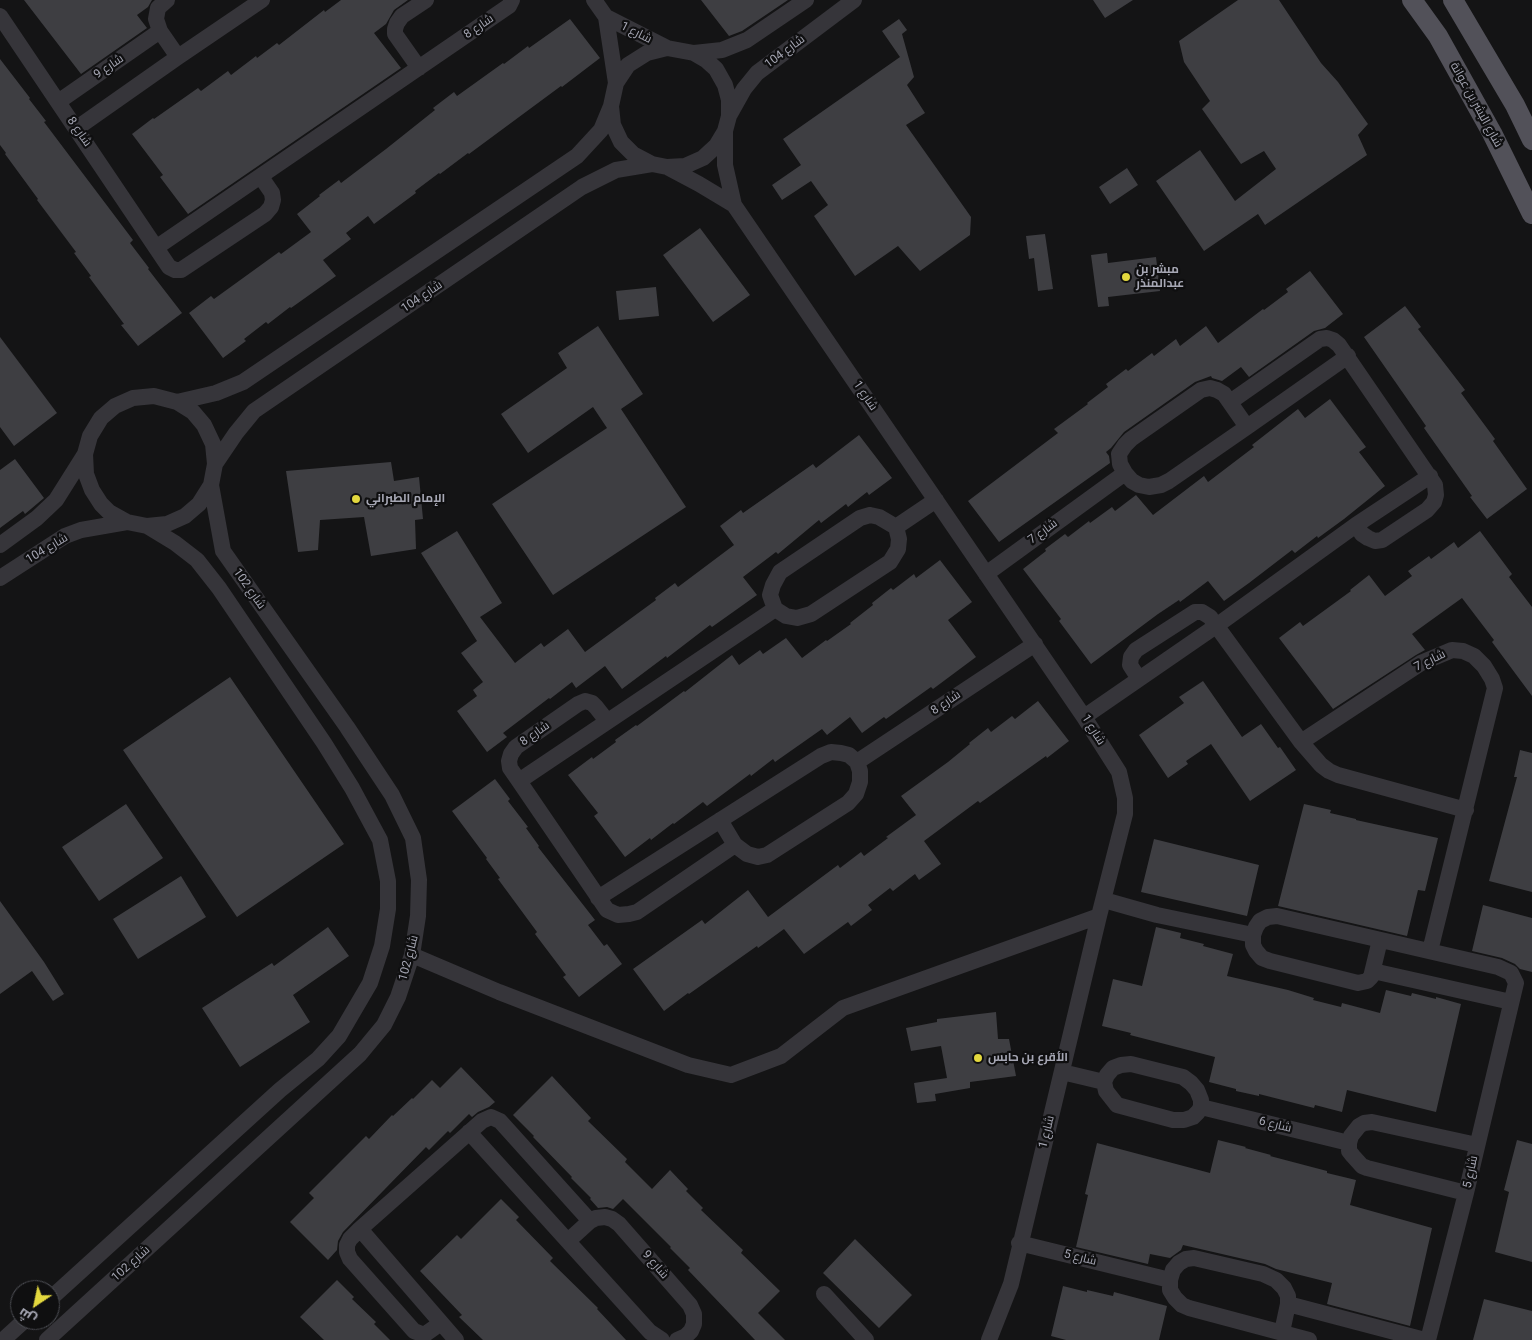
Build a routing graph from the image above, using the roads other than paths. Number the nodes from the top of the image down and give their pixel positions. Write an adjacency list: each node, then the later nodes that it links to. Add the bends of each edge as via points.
1 (167, 0): 12 (street, via 158,8 156,19)
2 (262, 0): 15 (street)
3 (426, 0): 16 (street, via 402,16 395,28 395,34)
4 (512, 0): 16 (street, شارع 8, via 509,6)
5 (594, 0): 11 (street, شارع 1)
6 (806, 0): 14 (street, via 747,40 722,50)
7 (854, 0): 20 (street, شارع 104, via 757,73 744,89)
8 (1412, 0): 26 (main road, شارع البشر بن عوانة, via 1438,36)
9 (1453, 0): 22 (main road)
10 (0, 16): 18 (street, شارع 8)
11 (606, 17): 13 (street, شارع 1); 17 (street, شارع 1)
12 (160, 32): 15 (street); 18 (street, شارع 9)
13 (667, 48): 14 (street); 17 (street, via 647,52 628,65)
14 (694, 53): 20 (street, via 716,69 725,85 729,100)
15 (178, 57): 21 (street)
16 (419, 68): 24 (street, شارع 8)
17 (616, 83): 19 (street)
18 (58, 102): 21 (street, شارع 8)
19 (610, 106): 23 (street, via 613,125 621,142 633,154); 29 (street, via 601,130 577,156 242,382 216,394)
20 (727, 124): 23 (street, via 716,146 703,158 685,166); 25 (street, شارع 1, via 725,165)
21 (77, 128): 27 (street, شارع 8)
22 (1532, 140)
23 (660, 166): 25 (street, شارع 1); 33 (street, شارع 104, via 616,170 582,187 254,411)
24 (261, 177): 27 (street, شارع 8); 27 (street, شارع 8, via 273,200 265,214 181,270 169,267)
25 (734, 205): 37 (street, شارع 1)
26 (1532, 214)
27 (157, 247)
28 (1348, 356): 30 (street, via 1333,340 1320,339); 31 (street); 35 (street)
29 (177, 402): 32 (street, via 154,396 133,398 115,406 101,418 90,436); 33 (street, via 193,412 204,425 213,444)
30 (1230, 402): 31 (street); 34 (street, via 1218,390 1201,390 1125,445 1119,454)
31 (1247, 427): 34 (street, via 1169,482 1149,487 1139,485)
32 (85, 454): 38 (street, via 86,474 92,490 109,512); 42 (street, via 56,500)
33 (215, 464): 36 (street)
34 (1125, 473): 43 (street, شارع 7)
35 (1430, 476): 39 (street); 39 (street, via 1435,485 1434,502 1382,540 1368,538)
36 (211, 485): 40 (street, via 199,504 186,516 167,524); 51 (street, شارع 102, via 223,551)
37 (936, 500): 41 (street); 43 (street, شارع 1)
38 (127, 522): 40 (street); 44 (street, شارع 104, via 65,536)
39 (1356, 525): 46 (street)
40 (147, 526): 53 (street, شارع 102, via 196,560 219,588)
41 (896, 527): 45 (street, via 898,549 890,562 811,614 798,618 786,616); 45 (street, via 879,517 860,518 780,572 770,596)
42 (0, 545)
43 (986, 574): 47 (street, شارع 1)
44 (0, 578)
45 (775, 609): 50 (street)
46 (1216, 626): 48 (street); 48 (street, via 1210,617 1195,612 1136,650 1130,666); 52 (street)
47 (1034, 644): 49 (street, شارع 1); 54 (street, شارع 8)
48 (1139, 679): 49 (street)
49 (1084, 717): 60 (street, شارع 1, via 1119,772 1125,798 1126,814)
50 (607, 721): 55 (street); 55 (street, شارع 8, via 592,703 584,701 516,746 509,760 510,768)
51 (347, 727): 53 (street, via 339,741); 65 (street, شارع 102, via 392,795 413,838 419,880)
52 (1301, 742): 56 (street, via 1321,765 1338,775); 56 (street, شارع 7, via 1421,664 1452,650 1463,651 1484,666 1495,688)
53 (324, 744): 70 (street, شارع 102, via 380,840 388,881 388,909 380,952 370,983 357,1007 339,1036 318,1059)
54 (857, 762): 57 (street, via 841,753 821,756); 58 (street, via 860,782 848,803 767,856 746,854)
55 (519, 781): 59 (street, شارع 8)
56 (1466, 810): 64 (street, شارع 7)
57 (720, 820): 58 (street); 59 (street)
58 (735, 845): 59 (street, شارع 8, via 637,912 618,915 607,910)
59 (598, 898)
60 (1104, 900): 61 (street, شارع 1); 62 (street)
61 (1099, 916): 65 (street, via 843,1008 781,1056 731,1075 688,1065 498,992); 68 (street, شارع 1)
62 (1253, 936): 63 (street, شارع 5, via 1260,921 1277,916); 66 (street, via 1256,952 1270,961 1358,983 1367,981)
63 (1380, 940): 64 (street, شارع 5); 66 (street)
64 (1430, 951): 67 (street, شارع 5, via 1512,973 1516,983)
65 (412, 955): 71 (street, شارع 102, via 398,997 384,1025 360,1054)
66 (1373, 971): 67 (street)
67 (1511, 1002): 75 (street, شارع 5)
68 (1062, 1072): 69 (street); 80 (street, شارع 1)
69 (1104, 1082): 72 (street, via 1106,1091 1118,1104 1173,1120 1193,1117); 72 (street, via 1113,1068 1131,1064 1183,1078 1197,1090)
70 (280, 1090): 71 (street, via 286,1087 299,1089 303,1094); 82 (street, شارع 102)
71 (302, 1107): 90 (street, شارع 102)
72 (1201, 1107): 74 (street, شارع 6)
73 (470, 1132): 77 (street, via 487,1118 500,1121); 78 (street); 79 (street)
74 (1349, 1142): 75 (street, via 1359,1126 1372,1122); 76 (street, via 1349,1151 1362,1166)
75 (1477, 1145): 76 (street, شارع 5)
76 (1466, 1193): 96 (street, شارع 5)
77 (590, 1221): 79 (street); 88 (street, شارع 9, via 605,1217 618,1224 690,1305 694,1324)
78 (360, 1229): 85 (street); 85 (street, via 346,1245 350,1259 414,1332 424,1335)
79 (568, 1241): 92 (street, via 650,1332)
80 (1020, 1243): 81 (street, شارع 5); 94 (street, شارع 1, via 1011,1284)
81 (1170, 1280): 84 (street, via 1179,1263 1194,1258 1276,1280 1288,1296); 87 (street, via 1170,1290 1182,1305)
82 (60, 1290)
83 (824, 1294): 93 (street)
84 (1288, 1304): 87 (street); 96 (street, شارع 5)
85 (441, 1323): 91 (street)
86 (14, 1330): 89 (street)
87 (1282, 1332): 95 (street)
88 (685, 1339)
89 (3, 1340)
90 (47, 1340)
91 (456, 1340)
92 (662, 1340)
93 (866, 1340)
94 (989, 1340)
95 (1309, 1340)
96 (1426, 1340)

